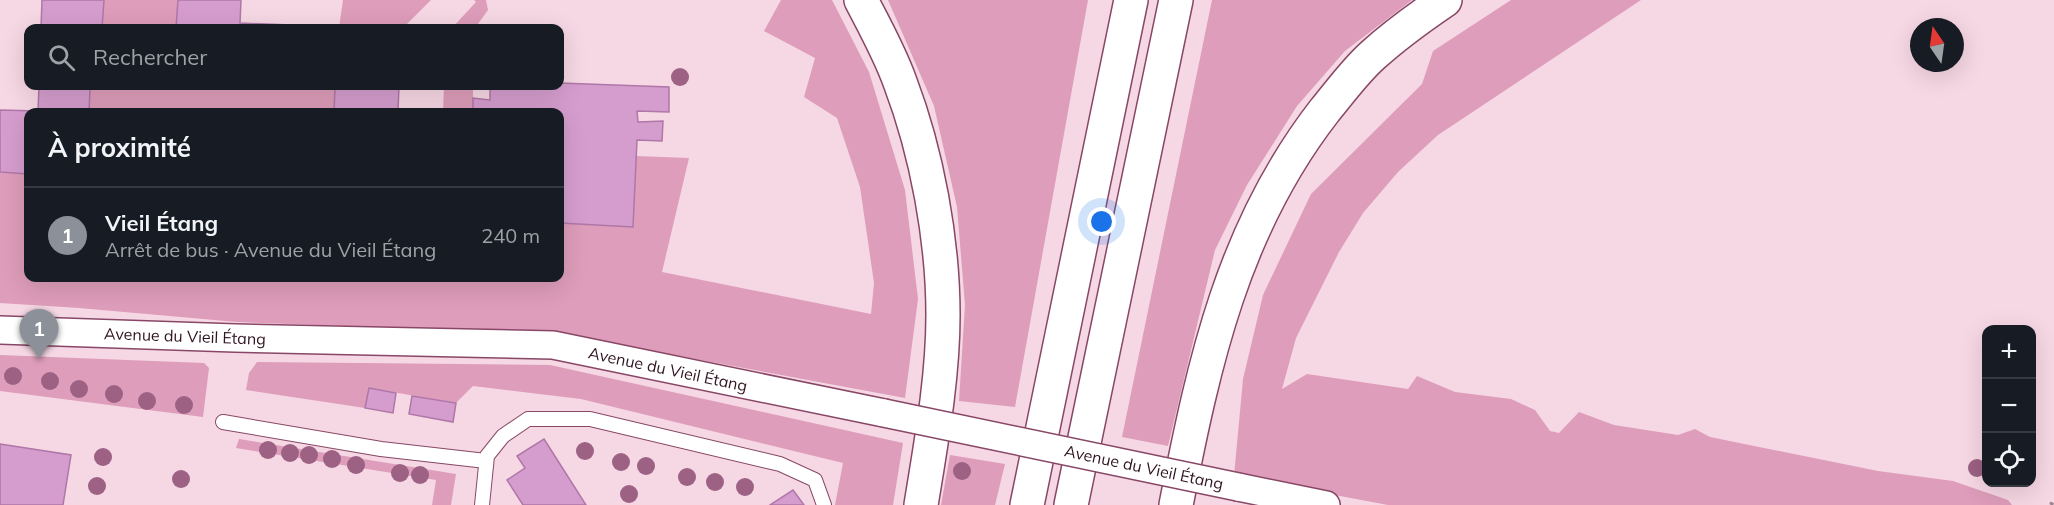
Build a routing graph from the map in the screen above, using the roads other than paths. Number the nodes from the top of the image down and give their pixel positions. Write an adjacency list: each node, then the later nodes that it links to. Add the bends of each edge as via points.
1 (861, 0): 11 (highway, via 900,82 918,138 939,254 943,315)
2 (1131, 0): 12 (highway)
3 (1176, 0): 13 (highway)
4 (1445, 0): 14 (highway, via 1372,56 1302,140 1274,185 1229,285 1192,421)
5 (0, 330): 8 (street, Avenue du Vieil Étang, bridge, via 553,345 1238,487)
6 (223, 422): 7 (lane, via 381,449)
7 (486, 461): 9 (lane); 10 (lane, via 503,436 528,419 590,420 780,464 815,480)
8 (1279, 501): 15 (street, Avenue du Vieil Étang)
9 (482, 505)
10 (824, 505)
11 (921, 505)
12 (1027, 505)
13 (1071, 505)
14 (1176, 505)
15 (1326, 505)

